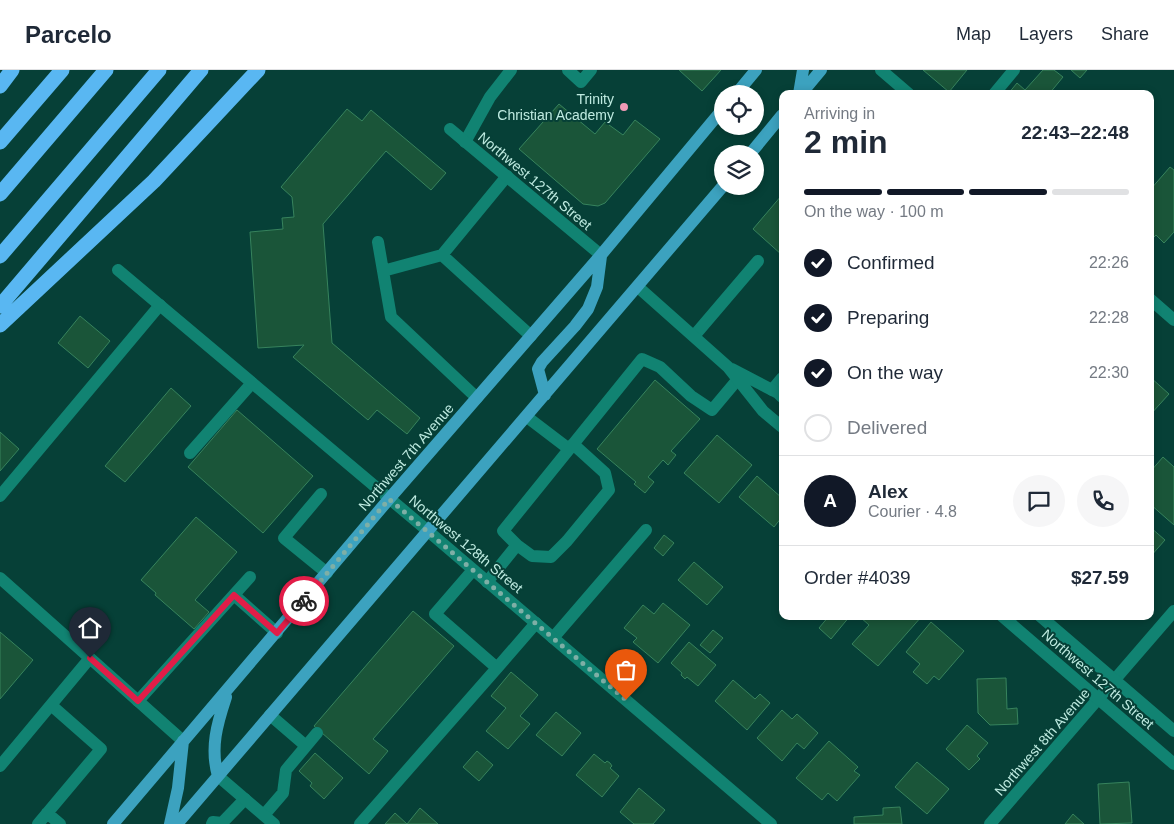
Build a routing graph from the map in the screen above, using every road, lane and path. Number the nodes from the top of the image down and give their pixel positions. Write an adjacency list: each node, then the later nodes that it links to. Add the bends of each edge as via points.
1 (12, 70): 16 (highway)
2 (62, 70): 24 (highway)
3 (106, 70): 28 (highway)
4 (159, 70): 33 (highway)
5 (201, 70): 40 (highway)
6 (258, 70): 42 (highway, via 154,181)
7 (512, 70): 25 (street, via 490,98)
8 (568, 70): 9 (street, via 581,82)
9 (592, 70)
10 (756, 70): 15 (main road)
11 (803, 70): 17 (main road)
12 (821, 70): 18 (main road)
13 (881, 70): 19 (street)
14 (1014, 70): 20 (street)
15 (744, 85)
16 (0, 86)
17 (800, 90)
18 (804, 90)
19 (900, 90)
20 (997, 90)
21 (779, 119): 26 (main road)
22 (714, 120): 32 (main road, Northwest 7th Avenue)
23 (450, 129): 25 (street, Northwest 127th Street)
24 (0, 142)
25 (465, 142): 27 (street, Northwest 127th Street)
26 (757, 145)
27 (507, 176): 31 (street); 32 (street, Northwest 127th Street)
28 (0, 194)
29 (715, 195): 37 (main road)
30 (378, 242): 36 (street)
31 (442, 255): 36 (street); 43 (street)
32 (602, 255): 43 (main road, Northwest 7th Avenue); 48 (main road, via 597,287 588,309 538,369)
33 (0, 256)
34 (758, 261): 44 (street)
35 (118, 270): 39 (street, Northwest 128th Street)
36 (383, 271): 50 (street, via 391,317)
37 (638, 287): 44 (street); 48 (main road)
38 (1154, 302): 41 (street)
39 (160, 305): 47 (street, Northwest 128th Street); 56 (street)
40 (0, 306)
41 (1174, 320)
42 (0, 325)
43 (531, 336): 50 (main road, Northwest 7th Avenue)
44 (694, 336): 45 (street)
45 (728, 367): 46 (street); 49 (street)
46 (738, 379): 52 (street, via 763,411); 53 (street, via 712,410 691,396 660,366 642,359)
47 (252, 383): 54 (street); 57 (street, Northwest 128th Street)
48 (545, 395): 51 (main road)
49 (779, 395)
50 (477, 398): 57 (main road, Northwest 7th Avenue)
51 (526, 416): 53 (street); 59 (main road)
52 (779, 424)
53 (571, 447): 60 (street, via 503,531); 60 (street, via 604,473 609,490 551,556 532,556)
54 (190, 453)
55 (321, 494): 62 (street, via 284,538)
56 (0, 496)
57 (389, 499): 59 (street, Northwest 128th Street); 62 (main road, Northwest 7th Avenue)
58 (646, 530): 72 (street)
59 (428, 532): 61 (street, Northwest 128th Street); 80 (main road)
60 (518, 545): 65 (street)
61 (473, 570): 65 (street, Northwest 128th Street); 74 (street, via 435,614)
62 (327, 574): 71 (main road, Northwest 7th Avenue)
63 (250, 577): 66 (street)
64 (0, 578): 73 (street)
65 (487, 582): 70 (street, Northwest 128th Street)
66 (234, 595): 71 (street); 78 (street)
67 (1174, 612): 75 (street, Northwest 8th Avenue)
68 (1007, 620): 77 (street, Northwest 127th Street)
69 (1045, 620): 75 (street, Northwest 127th Street)
70 (536, 623): 72 (street, Northwest 128th Street); 74 (street)
71 (277, 633): 76 (main road, Northwest 7th Avenue)
72 (553, 638): 99 (street, Northwest 128th Street)
73 (90, 658): 78 (street); 79 (street)
74 (497, 668): 98 (street)
75 (1115, 681): 77 (street, Northwest 8th Avenue); 81 (street, Northwest 127th Street)
76 (228, 690): 83 (main road, Northwest 7th Avenue); 87 (main road, via 216,726 214,747)
77 (1099, 700): 85 (street, Northwest 127th Street); 100 (street, Northwest 8th Avenue)
78 (138, 701): 83 (street)
79 (51, 705): 86 (street); 89 (street, via 101,749)
80 (270, 715): 84 (street); 87 (main road)
81 (1174, 731)
82 (317, 733): 84 (street)
83 (183, 741): 93 (main road, Northwest 7th Avenue); 94 (main road)
84 (306, 746): 90 (street, via 286,770 283,793)
85 (1174, 764)
86 (0, 766)
87 (218, 776): 88 (street); 95 (main road)
88 (245, 799): 90 (street); 96 (street, via 222,823)
89 (47, 813): 91 (street); 92 (street)
90 (264, 815): 97 (street)
91 (38, 824)
92 (60, 824)
93 (113, 824)
94 (170, 824)
95 (177, 824)
96 (212, 824)
97 (274, 824)
98 (360, 824)
99 (771, 824)
100 (990, 824)

